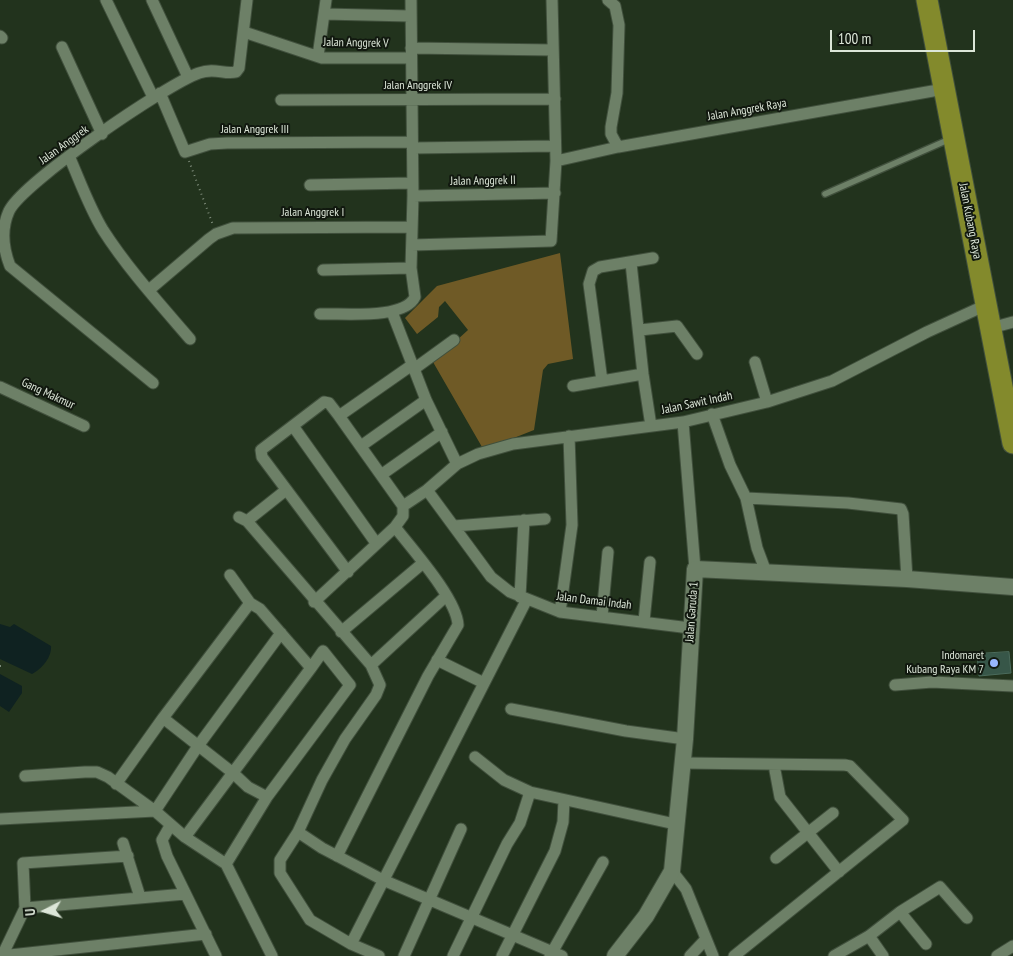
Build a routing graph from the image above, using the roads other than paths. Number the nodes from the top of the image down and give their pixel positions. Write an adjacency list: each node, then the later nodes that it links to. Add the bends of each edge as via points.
1 (106, 0): 18 (street)
2 (152, 0): 16 (street)
3 (247, 0): 11 (street)
4 (326, 0): 9 (street)
5 (411, 0): 10 (street)
6 (552, 0): 13 (street)
7 (927, 0): 17 (highway, Jalan Kubang Raya)
8 (613, 2): 26 (street, via 619,25 616,109 611,134)
9 (324, 14): 10 (street); 15 (street)
10 (410, 16): 14 (street)
11 (244, 32): 15 (street, Jalan Anggrek V); 16 (street, Jalan Anggrek, via 236,72 212,69)
12 (62, 47): 22 (street)
13 (553, 50): 14 (street, Jalan Anggrek V); 20 (street)
14 (411, 53): 15 (street, Jalan Anggrek V); 19 (street)
15 (318, 56)
16 (188, 77): 18 (street, Jalan Anggrek)
17 (944, 89): 23 (highway, Jalan Kubang Raya); 26 (street, Jalan Anggrek Raya)
18 (156, 95): 22 (street, Jalan Anggrek); 24 (street, Jalan Anggrek III, via 186,152 210,144)
19 (412, 99): 20 (street, Jalan Anggrek IV); 21 (street, Jalan Anggrek IV); 24 (street)
20 (555, 99): 25 (street)
21 (281, 100)
22 (102, 134): 27 (street, Jalan Anggrek)
23 (954, 138): 32 (lane); 42 (highway, Jalan Kubang Raya)
24 (413, 145): 25 (street, Jalan Anggrek III); 29 (street)
25 (555, 146): 28 (street)
26 (618, 147): 28 (street, Jalan Anggrek Raya)
27 (69, 156): 35 (street, Jalan Anggrek, via 17,199); 41 (street, via 102,229)
28 (556, 161): 31 (street)
29 (411, 183): 30 (street); 33 (street)
30 (310, 185)
31 (554, 194): 33 (street, Jalan Anggrek II); 36 (street, via 552,241)
32 (826, 194)
33 (413, 196): 34 (street)
34 (411, 227): 36 (street); 41 (street, Jalan Anggrek I, via 233,228 216,234)
35 (2, 229): 55 (street, Jalan Anggrek, via 3,248 10,266)
36 (412, 245): 39 (street)
37 (653, 258): 38 (street)
38 (631, 263): 47 (street); 54 (street, via 600,267 590,277)
39 (411, 268): 40 (street); 44 (street, via 414,300)
40 (323, 270)
41 (149, 290): 48 (street)
42 (986, 305): 46 (highway, Jalan Kubang Raya); 59 (street, Jalan Sawit Indah, via 832,381)
43 (320, 314): 44 (street)
44 (395, 322): 52 (street)
45 (1013, 322): 46 (street)
46 (991, 328): 68 (highway, Jalan Kubang Raya)
47 (640, 330): 50 (street, via 677,326); 53 (street)
48 (190, 339)
49 (454, 340): 52 (street)
50 (697, 354)
51 (755, 362): 59 (street)
52 (413, 367): 58 (street); 61 (street)
53 (643, 374): 54 (street); 65 (street)
54 (602, 380): 56 (street)
55 (153, 383)
56 (573, 386)
57 (0, 387): 63 (street, Gang Makmur)
58 (426, 400): 66 (street); 69 (street)
59 (767, 402): 60 (street, Jalan Sawit Indah)
60 (712, 414): 62 (street, Jalan Sawit Indah); 74 (street)
61 (339, 416): 64 (street, via 329,403 324,402); 69 (street)
62 (683, 422): 65 (street, Jalan Sawit Indah); 84 (street)
63 (84, 426)
64 (293, 426): 72 (street, via 260,453); 80 (street)
65 (651, 426): 67 (street, Jalan Sawit Indah)
66 (442, 432): 70 (street); 71 (street)
67 (569, 436): 70 (street, Jalan Sawit Indah, via 513,444); 94 (street, via 572,525)
68 (1013, 443)
69 (361, 446): 71 (street)
70 (457, 464): 73 (street, Jalan Sawit Indah)
71 (381, 475): 75 (street)
72 (286, 490): 85 (street); 92 (street, via 243,519)
73 (427, 490): 75 (street, Jalan Sawit Indah); 78 (street, Jalan Damai Indah)
74 (746, 498): 86 (street); 88 (street, via 901,509 904,514)
75 (403, 506): 79 (street, via 403,516)
76 (545, 519): 77 (street)
77 (524, 520): 78 (street); 91 (street)
78 (454, 526): 91 (street, Jalan Damai Indah, via 496,582)
79 (395, 527): 80 (street); 83 (street)
80 (376, 543): 85 (street)
81 (608, 552): 95 (street)
82 (650, 562): 96 (street)
83 (423, 563): 90 (street); 98 (street)
84 (695, 569): 86 (street, Jalan Garuda 1); 97 (street, Jalan Garuda 1)
85 (348, 572): 92 (street)
86 (766, 572): 88 (street, Jalan Garuda 1)
87 (230, 575): 93 (street)
88 (907, 580): 89 (street, Jalan Garuda 1)
89 (1013, 588)
90 (446, 596): 100 (street, via 458,618 458,625); 101 (street)
91 (523, 599): 94 (street, Jalan Damai Indah); 103 (street)
92 (314, 602): 98 (street)
93 (250, 603): 99 (street, via 260,609); 107 (street)
94 (560, 612): 95 (street, Jalan Damai Indah)
95 (602, 616): 96 (street, Jalan Damai Indah)
96 (644, 621): 97 (street, Jalan Damai Indah)
97 (690, 628): 108 (street, Jalan Garuda 1)
98 (341, 632): 101 (street)
99 (281, 633): 102 (street); 109 (street)
100 (437, 660): 103 (street); 130 (street)
101 (371, 665): 125 (street, via 380,685 376,695 345,739)
102 (311, 668): 113 (street); 117 (street, via 323,651 350,684)
103 (484, 683): 136 (street)
104 (895, 685): 105 (street, via 939,682)
105 (1013, 686)
106 (511, 709): 108 (street)
107 (163, 718): 109 (street); 115 (street)
108 (685, 739): 111 (street, Jalan Garuda 1)
109 (198, 746): 113 (street); 119 (street)
110 (476, 757): 116 (street, via 497,776)
111 (682, 763): 112 (street); 122 (street, Jalan Garuda 1)
112 (774, 765): 126 (street, via 780,796); 135 (street, via 850,766 904,820)
113 (234, 773): 117 (street, via 248,787); 127 (street)
114 (25, 776): 115 (street, via 97,772)
115 (116, 784): 119 (street)
116 (530, 792): 118 (street); 142 (street, via 514,835)
117 (268, 797): 133 (street)
118 (564, 800): 122 (street); 145 (street, via 563,822 555,850)
119 (155, 811): 121 (street); 123 (street)
120 (833, 813): 126 (street)
121 (0, 819)
122 (675, 824): 134 (street, Jalan Garuda 1)
123 (170, 826): 127 (street); 137 (street, via 162,840)
124 (461, 829): 139 (street)
125 (298, 832): 130 (street); 148 (street, via 280,860 280,873 310,920)
126 (808, 833): 131 (street); 135 (street)
127 (185, 837): 133 (street)
128 (123, 843): 129 (street)
129 (128, 856): 138 (street); 140 (street, via 23,863)
130 (337, 856): 136 (street)
131 (776, 858)
132 (603, 862): 151 (street)
133 (226, 864): 154 (street)
134 (672, 871): 147 (street, via 686,889); 159 (street, Jalan Garuda 1, via 646,916)
135 (839, 872): 162 (street)
136 (383, 880): 139 (street); 148 (street)
137 (185, 894): 138 (street); 144 (street)
138 (140, 897): 140 (street)
139 (429, 900): 142 (street); 156 (street)
140 (25, 908): 152 (street)
141 (900, 912): 143 (street, via 940,887); 146 (street); 149 (street)
142 (471, 916): 145 (street); 157 (street)
143 (967, 918)
144 (206, 934): 152 (street); 153 (street)
145 (512, 935): 151 (street); 158 (street)
146 (869, 936): 163 (street); 164 (street)
147 (706, 939): 160 (street); 161 (street)
148 (351, 944): 155 (street)
149 (926, 944)
150 (1013, 946): 165 (street)
151 (555, 954)
152 (1, 956)
153 (216, 956)
154 (272, 956)
155 (380, 956)
156 (404, 956)
157 (453, 956)
158 (502, 956)
159 (615, 956)
160 (690, 956)
161 (713, 956)
162 (734, 956)
163 (834, 956)
164 (883, 956)
165 (997, 956)

